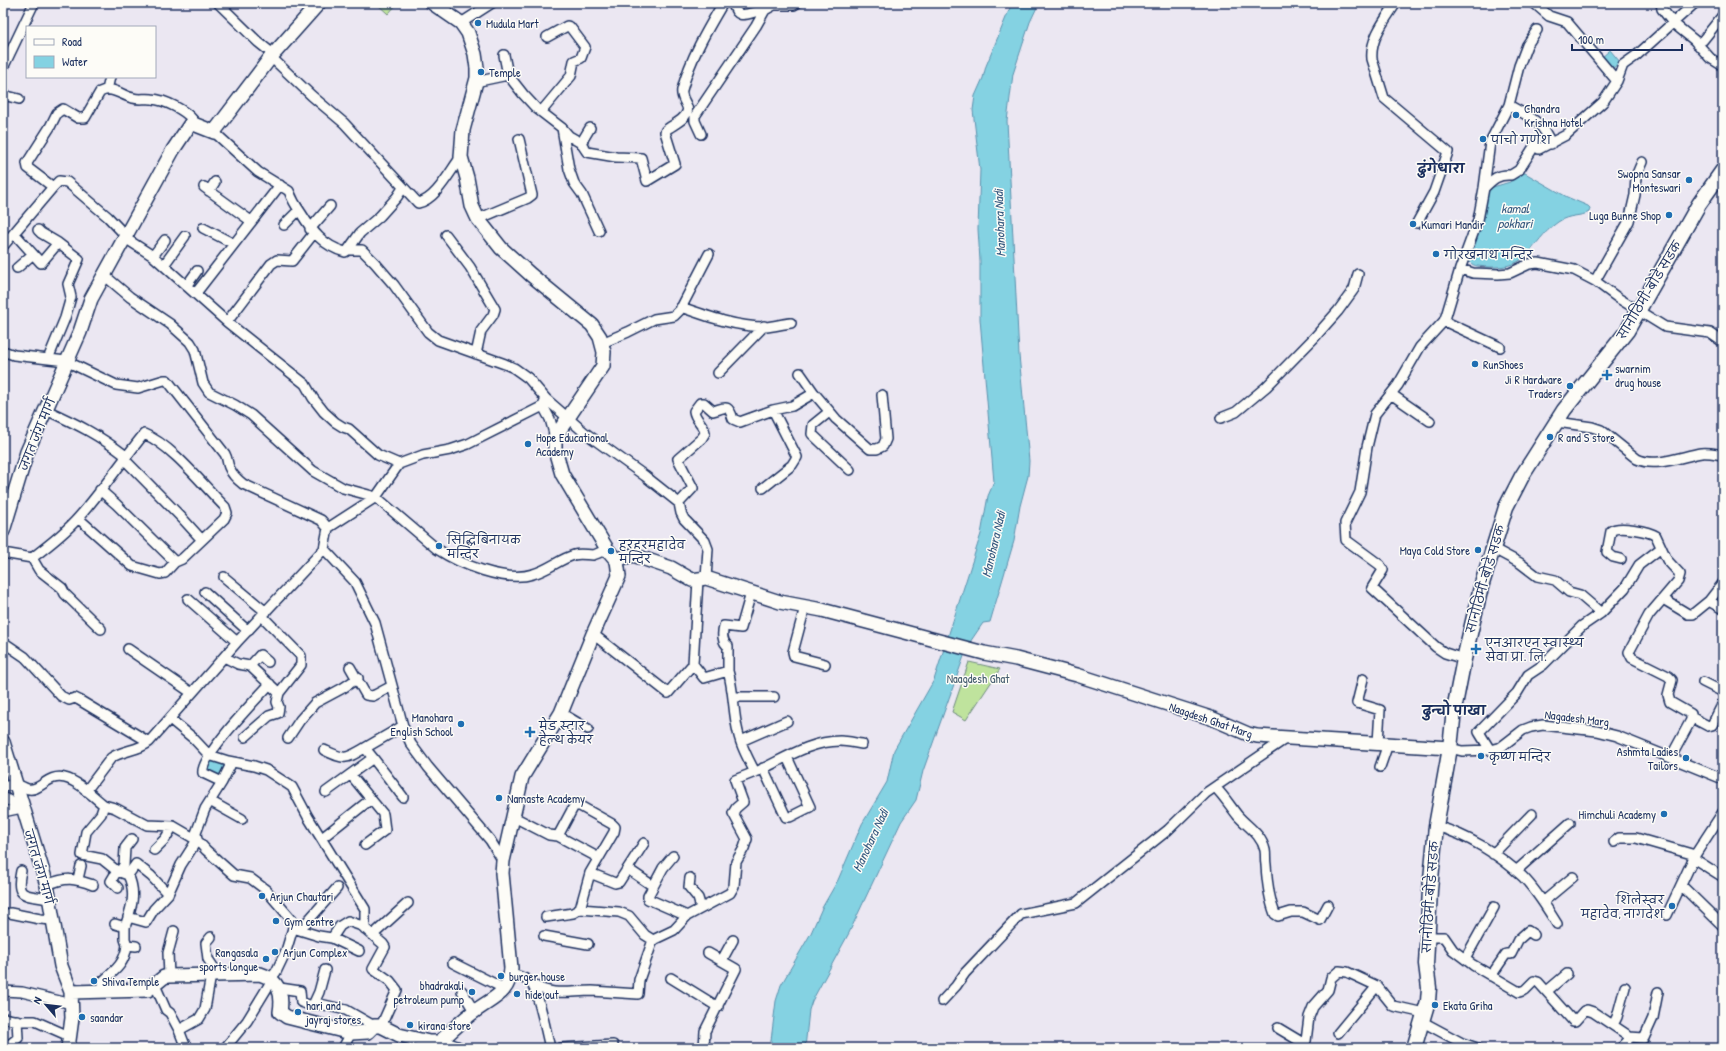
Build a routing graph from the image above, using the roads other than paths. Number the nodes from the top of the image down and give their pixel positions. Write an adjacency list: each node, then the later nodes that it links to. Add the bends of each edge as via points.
1 (34, 3): 23 (street)
2 (218, 3): 21 (street)
3 (319, 3): 21 (street)
4 (432, 3): 16 (street)
5 (492, 3): 16 (street)
6 (723, 3): 33 (street, via 701,43 683,86 681,96)
7 (733, 3): 13 (street, via 740,14 747,16)
8 (797, 3): 13 (street, via 774,5)
9 (1396, 3): 55 (street, via 1377,34 1371,53 1384,98 1448,152 1434,192)
10 (1534, 3): 26 (street, via 1549,16 1567,22)
11 (1661, 3): 15 (street, via 1662,9)
12 (1695, 3): 15 (street)
13 (764, 10): 33 (street, via 756,26)
14 (1723, 15): 19 (street)
15 (1673, 22): 19 (street); 26 (street, via 1623,65)
16 (461, 23): 27 (street, via 468,33 475,54)
17 (1537, 30): 31 (street, via 1527,45 1519,66)
18 (547, 37): 32 (street, via 567,26 585,47 581,58 574,61 571,76)
19 (1697, 44): 22 (street, via 1710,58)
20 (504, 55): 24 (street)
21 (272, 56): 37 (street); 48 (street, via 349,128)
22 (1723, 66)
23 (3, 68)
24 (508, 75): 27 (street); 32 (street)
25 (110, 78): 28 (street)
26 (1617, 81): 41 (street, via 1603,102 1566,135)
27 (476, 82): 42 (street, via 463,130)
28 (107, 90): 34 (street, via 117,91 131,98 154,99 169,104 188,114 193,120); 47 (street, via 100,92 85,118 78,118 63,110 57,113 27,163 28,168)
29 (3, 95): 30 (street)
30 (19, 98)
31 (1509, 105): 41 (street, via 1534,119 1546,130); 49 (street, via 1490,142)
32 (541, 112): 35 (street)
33 (691, 114): 38 (street); 40 (street, via 665,132 675,164 647,181 641,158 587,152)
34 (191, 123): 37 (street); 63 (street, जगत जंग मार्ग, via 173,150)
35 (562, 128): 40 (street); 59 (street, via 574,183 582,194)
36 (590, 128): 40 (street)
37 (214, 132): 46 (street, via 258,172)
38 (701, 134)
39 (519, 139): 53 (street, via 532,195)
40 (581, 143)
41 (1551, 144): 49 (street, via 1539,149 1535,146 1519,170 1511,175 1502,174)
42 (461, 157): 48 (street, via 433,196 424,202 418,203); 53 (street, via 472,206)
43 (1642, 162): 80 (street, via 1636,176 1635,195 1628,221)
44 (1723, 170): 84 (main road, सानोठिमी-बोडे सडक, via 1699,204)
45 (215, 182): 54 (street, via 207,189)
46 (280, 185): 51 (street, via 289,191); 54 (street)
47 (53, 187): 60 (street); 63 (street, via 59,181 67,182 108,217)
48 (403, 188): 68 (street, via 397,198 360,234)
49 (1484, 188): 74 (street, via 1478,220)
50 (330, 206): 58 (street)
51 (299, 210): 52 (street); 58 (street)
52 (286, 219)
53 (478, 219): 90 (street, via 501,248 586,319)
54 (250, 221): 66 (street)
55 (1417, 223)
56 (203, 228): 66 (street)
57 (38, 230): 65 (street)
58 (312, 231): 68 (street, via 334,249 344,252); 79 (street, via 292,261 277,260)
59 (599, 231)
60 (14, 233): 67 (street); 69 (street)
61 (446, 235): 93 (street, via 470,267 494,309 493,315 481,331)
62 (186, 236): 72 (street)
63 (126, 237): 71 (street); 78 (street, जगत जंग मार्ग)
64 (165, 240): 71 (street)
65 (58, 243): 69 (street, via 41,262); 94 (street, via 79,259 68,284 71,297 65,318)
66 (234, 244): 82 (street)
67 (3, 246)
68 (348, 250): 93 (street, via 362,250 375,263 433,336)
69 (33, 254): 73 (street)
70 (708, 254): 83 (street)
71 (153, 256): 72 (street)
72 (164, 265): 81 (street)
73 (17, 268)
74 (1460, 269): 80 (street, via 1473,273 1498,274 1538,263 1574,270); 85 (street)
75 (197, 271): 81 (street)
76 (254, 272): 79 (street)
77 (1358, 274): 106 (street, via 1354,290 1314,338 1266,387 1236,412)
78 (104, 275): 95 (street, जगत जंग मार्ग, via 91,299 80,332); 116 (street, via 190,342 196,350 203,383 209,392 251,415 324,478 343,488)
79 (261, 278): 86 (street)
80 (1595, 281): 84 (street)
81 (186, 285): 82 (street)
82 (196, 294): 86 (street)
83 (682, 307): 88 (street, via 710,318); 90 (street, via 674,316 654,319)
84 (1638, 311): 89 (street, via 1665,327 1710,333); 108 (main road, सानोठिमी-बोडे सडक, via 1627,331)
85 (1444, 320): 91 (street); 99 (street, via 1420,347)
86 (228, 322): 112 (street, via 305,384 320,407 335,422 350,429 378,455)
87 (791, 323): 88 (street)
88 (764, 326): 96 (street)
89 (1723, 342)
90 (602, 343): 105 (street, via 602,366)
91 (1500, 347)
92 (3, 351): 94 (street, via 14,355)
93 (476, 354): 101 (street, via 514,368 528,378)
94 (48, 359): 95 (street)
95 (66, 361): 102 (street, जगत जंग मार्ग); 119 (street, via 116,385 138,388 167,380 225,454 228,467 243,484 321,520)
96 (718, 373)
97 (800, 373): 98 (street)
98 (814, 393): 103 (street, via 792,406); 104 (street)
99 (1391, 394): 107 (street); 150 (street, via 1379,408 1372,424 1360,492 1345,523 1346,540 1383,570 1372,588 1436,647)
100 (882, 395): 104 (street, via 886,439 883,446 877,449 870,449)
101 (544, 403): 105 (street); 109 (street); 112 (street, via 468,444)
102 (46, 410): 111 (street, via 88,429); 120 (street, जगत जंग मार्ग, via 27,452)
103 (773, 410): 114 (street, via 797,457 792,465); 117 (street, via 740,422 733,419 727,408 713,411 704,403 696,407 694,415 704,427 705,433 678,459 693,488)
104 (829, 412): 113 (street, via 813,425 812,434)
105 (568, 417): 109 (street); 117 (street, via 584,432)
106 (1221, 418)
107 (1430, 421)
108 (1557, 422): 110 (street, via 1601,430 1643,462 1703,453); 122 (main road, सानोठिमी-बोडे सडक, via 1522,476 1506,507)
109 (555, 437): 125 (street, via 555,450 562,474)
110 (1723, 455)
111 (125, 457): 115 (street); 121 (street); 121 (street, via 144,434 152,437 180,460 225,507 227,513 224,519)
112 (399, 464): 116 (street)
113 (850, 470)
114 (763, 488)
115 (100, 490): 118 (street); 130 (street)
116 (376, 497): 119 (street); 125 (street, via 437,549 484,571 505,576 531,575 575,554 593,555)
117 (679, 503): 132 (street, via 684,519 705,541 708,549)
118 (78, 518): 127 (street); 130 (street, via 132,566 160,574 166,573)
119 (328, 528): 124 (street)
120 (3, 531)
121 (202, 540): 130 (street, via 182,559)
122 (1492, 548): 141 (street, via 1520,563 1537,576 1555,580 1569,592 1580,595); 150 (main road, सानोठिमी-बोडे सडक)
123 (1661, 548): 128 (street, via 1652,533 1617,527 1611,531 1608,552 1613,557); 137 (street, via 1680,577); 141 (street, via 1639,565 1625,588)
124 (324, 549): 142 (street); 161 (street, via 356,582 375,623)
125 (607, 549): 129 (street)
126 (3, 552): 127 (street)
127 (32, 558): 143 (street, via 39,570 62,588)
128 (1621, 559)
129 (617, 561): 132 (street, Naagdesh Ghat Marg, via 633,555 671,568 692,580); 145 (street, via 618,576)
130 (175, 562)
131 (224, 577): 142 (street)
132 (702, 579): 135 (street, Naagdesh Ghat Marg); 152 (street)
133 (1723, 583): 138 (street)
134 (205, 592): 144 (street)
135 (751, 593): 139 (street, Naagdesh Ghat Marg); 156 (street, via 741,628 723,628 723,639 728,646)
136 (188, 599): 147 (street)
137 (1663, 599): 138 (street, via 1688,614 1692,614); 169 (street, via 1649,615 1628,652 1632,658 1672,680 1668,695 1670,702)
138 (1709, 601): 140 (street)
139 (805, 607): 153 (street, via 794,656); 176 (street, Naagdesh Ghat Marg, via 1069,673 1122,688 1248,734)
140 (1723, 609)
141 (1602, 613): 185 (street, via 1582,626 1543,665 1528,676 1517,693 1479,732)
142 (264, 614): 144 (street); 164 (street, via 302,656 301,665)
143 (101, 629)
144 (248, 631): 147 (street)
145 (593, 634): 152 (street, via 668,693); 168 (street)
146 (3, 642): 179 (street, via 25,657 61,696 69,700 79,700)
147 (237, 642): 149 (street)
148 (128, 649): 163 (street)
149 (224, 657): 154 (street, via 234,663); 163 (street)
150 (1464, 660): 183 (main road, सानोठिमी-बोडे सडक, via 1454,710)
151 (268, 662): 154 (street, via 260,654)
152 (693, 664): 156 (street, via 704,678)
153 (825, 664)
154 (250, 666): 160 (street)
155 (350, 667): 157 (street)
156 (728, 671): 166 (street)
157 (358, 678): 161 (street, via 366,695 373,696); 175 (street, via 315,703)
158 (1363, 679): 180 (street, via 1357,703 1380,710)
159 (1704, 682): 162 (street)
160 (270, 684): 164 (street); 186 (street)
161 (392, 686): 172 (street)
162 (1723, 692)
163 (192, 693): 170 (street)
164 (279, 693): 174 (street, via 278,713 269,716)
165 (774, 696): 166 (street)
166 (734, 697): 177 (street)
167 (1723, 703): 169 (street, via 1712,725 1708,726)
168 (562, 713): 173 (street); 210 (street, via 522,777)
169 (1692, 717): 188 (street)
170 (170, 719): 179 (street); 186 (street)
171 (787, 721): 177 (street)
172 (403, 726): 182 (street); 227 (street, via 419,755 490,840)
173 (588, 729)
174 (245, 737)
175 (288, 738)
176 (1285, 739): 180 (street, Naagdesh Ghat Marg); 198 (street)
177 (741, 741): 192 (street)
178 (3, 742): 196 (street, जगत जंग मार्ग)
179 (149, 742): 199 (street, via 144,747 111,758)
180 (1383, 743): 183 (street, Naagdesh Ghat Marg); 191 (street)
181 (862, 744): 187 (street, via 840,741 822,743)
182 (365, 748): 184 (street, via 344,758); 189 (street)
183 (1450, 748): 185 (street, Nagadesh Marg, via 1462,751); 214 (main road, सानोठिमी-बोडे सडक)
184 (324, 750)
185 (1490, 750): 188 (street, Nagadesh Marg, via 1501,747 1531,726 1543,725 1603,732)
186 (209, 755): 190 (street); 195 (street, via 203,773)
187 (787, 757): 192 (street); 192 (street, via 810,807 790,817 786,817)
188 (1671, 757): 194 (street, Nagadesh Marg)
189 (373, 758): 193 (street); 201 (street)
190 (228, 761): 195 (street, via 230,766); 216 (street, via 266,770 292,787)
191 (1380, 766)
192 (759, 770): 250 (street, via 735,780 743,802 733,814 747,839 747,844 736,862 734,886 730,894)
193 (351, 775): 200 (street); 203 (street)
194 (1723, 779)
195 (222, 782): 204 (street)
196 (16, 784): 197 (street); 199 (street, via 36,789 44,782 62,778); 206 (street, जगत जंग मार्ग)
197 (3, 787)
198 (1215, 787): 248 (street, via 1263,844 1275,914 1278,916 1303,912 1320,920); 298 (street, via 1168,830 1076,903 1021,914)
199 (86, 791): 205 (street)
200 (326, 792)
201 (403, 796)
202 (3, 797): 206 (street)
203 (371, 799): 216 (street); 221 (street, via 383,814 385,830)
204 (210, 801): 211 (street); 218 (street, via 196,833)
205 (104, 805): 213 (street, via 147,824); 232 (street, via 101,814 86,832 82,855 102,859)
206 (22, 808): 207 (street); 238 (street, जगत जंग मार्ग)
207 (3, 812)
208 (1723, 812): 225 (street)
209 (1532, 814): 223 (street)
210 (514, 817): 215 (street, via 549,836); 227 (street)
211 (242, 819)
212 (1570, 823): 230 (street)
213 (173, 826): 218 (street); 222 (street)
214 (1436, 826): 223 (street, via 1452,831); 269 (main road, सानोठिमी-बोडे सडक)
215 (558, 836): 226 (street); 226 (street, via 571,808 580,806 615,827)
216 (322, 838): 263 (street, via 365,909)
217 (132, 839): 232 (street, via 125,848)
218 (197, 840): 244 (street); 262 (street, via 234,875 250,878 266,890 292,920)
219 (1614, 842): 225 (street, via 1619,838 1636,838)
220 (644, 843): 229 (street)
221 (365, 845)
222 (154, 850)
223 (1493, 854): 230 (street)
224 (673, 856): 241 (street)
225 (1694, 857): 235 (street); 240 (street)
226 (599, 858): 233 (street)
227 (502, 861): 281 (street)
228 (81, 866): 237 (street)
229 (628, 869): 233 (street, via 615,883); 241 (street)
230 (1516, 871): 246 (street)
231 (21, 872): 245 (street, via 19,891)
232 (122, 873): 242 (street, via 111,881); 244 (street, via 136,864); 255 (street, via 132,884)
233 (590, 873): 251 (street)
234 (1573, 877): 246 (street)
235 (1723, 877)
236 (690, 878): 250 (street, via 689,887 698,898)
237 (78, 879): 238 (street, via 61,879); 239 (street)
238 (47, 884): 245 (street, जगत जंग मार्ग)
239 (93, 885)
240 (1681, 885): 253 (street); 260 (street)
241 (653, 886): 254 (street, via 648,896 650,901)
242 (118, 888)
243 (337, 888): 262 (street, via 309,920)
244 (168, 894): 255 (street, via 146,922)
245 (48, 899): 257 (street, जगत जंग मार्ग)
246 (1543, 902): 259 (street)
247 (408, 903): 265 (street)
248 (1328, 905)
249 (1494, 907): 276 (street)
250 (701, 908): 254 (street)
251 (580, 909): 256 (street, via 573,913); 271 (street, via 619,912 629,916 645,935)
252 (10, 913): 257 (street, via 40,920)
253 (1667, 915)
254 (686, 916): 271 (street, via 674,930)
255 (128, 918): 261 (street)
256 (546, 918)
257 (53, 920): 297 (street, जगत जंग मार्ग, via 61,966)
258 (115, 924): 261 (street)
259 (1557, 924)
260 (1723, 926)
261 (125, 927): 294 (street, via 125,939 132,945 120,967 103,982)
262 (295, 928): 270 (street); 286 (street)
263 (365, 929): 265 (street); 270 (street, via 348,921 340,926)
264 (174, 931): 283 (street, via 168,953)
265 (374, 934): 306 (street, via 386,947 373,969 390,981 397,990)
266 (1534, 935): 284 (street, via 1528,931 1518,940 1511,954 1506,954)
267 (544, 936): 273 (street)
268 (211, 937): 280 (street, via 206,943 206,954)
269 (1427, 937): 276 (street, via 1444,937 1453,950); 302 (main road, सानोठिमी-बोडे सडक, via 1426,964 1429,988)
270 (332, 938): 274 (street)
271 (653, 940): 287 (street, via 638,994 559,993 543,990)
272 (732, 940): 277 (street)
273 (588, 944)
274 (359, 951)
275 (708, 953): 277 (street)
276 (1466, 959): 284 (street)
277 (722, 960): 300 (street, via 736,969)
278 (453, 962): 291 (street)
279 (325, 970): 299 (street)
280 (214, 974): 283 (street); 286 (street, via 260,974); 308 (street, via 205,1009 199,1019)
281 (511, 974): 287 (street); 291 (street)
282 (1567, 974): 295 (street)
283 (170, 976): 288 (street, via 164,977)
284 (1491, 976): 295 (street, via 1519,992 1523,992 1536,981)
285 (671, 978): 300 (street)
286 (274, 982): 299 (street, via 300,991 301,1002); 309 (street, via 282,1000 280,1012 287,1018); 317 (street)
287 (532, 984): 320 (street)
288 (154, 985): 294 (street, via 142,991); 308 (street)
289 (1377, 986): 302 (street, via 1393,1006); 307 (street, via 1347,972 1339,971 1331,978 1328,990 1312,1007 1306,1041 1303,1043); 310 (street)
290 (1625, 987): 305 (street)
291 (505, 989): 301 (street, via 495,999)
292 (462, 990): 301 (street)
293 (3, 991): 297 (street)
294 (103, 991): 297 (street)
295 (1548, 991): 305 (street, via 1573,1021 1587,1010)
296 (1658, 992): 311 (street, via 1653,1018 1644,1038)
297 (72, 998): 312 (street)
298 (942, 1001)
299 (313, 1004): 306 (street, via 346,1010)
300 (718, 1007): 322 (street, via 705,1031)
301 (474, 1011): 314 (street)
302 (1423, 1017): 323 (main road, सानोठिमी-बोडे सडक); 324 (street, via 1462,1043)
303 (3, 1018): 304 (street)
304 (17, 1020): 312 (street, via 36,1021); 315 (street, via 18,1038)
305 (1613, 1025): 311 (street)
306 (374, 1028): 309 (street); 314 (street, via 374,1035 399,1035)
307 (1278, 1028)
308 (179, 1030): 316 (street)
309 (351, 1033): 318 (street)
310 (1338, 1033)
311 (1628, 1037): 325 (street, via 1628,1041)
312 (68, 1042)
313 (613, 1044): 321 (street)
314 (437, 1045): 319 (street)
315 (5, 1048)
316 (186, 1048)
317 (225, 1048)
318 (343, 1048)
319 (457, 1048)
320 (550, 1048)
321 (561, 1048)
322 (704, 1048)
323 (1414, 1048)
324 (1476, 1048)
325 (1621, 1048)

